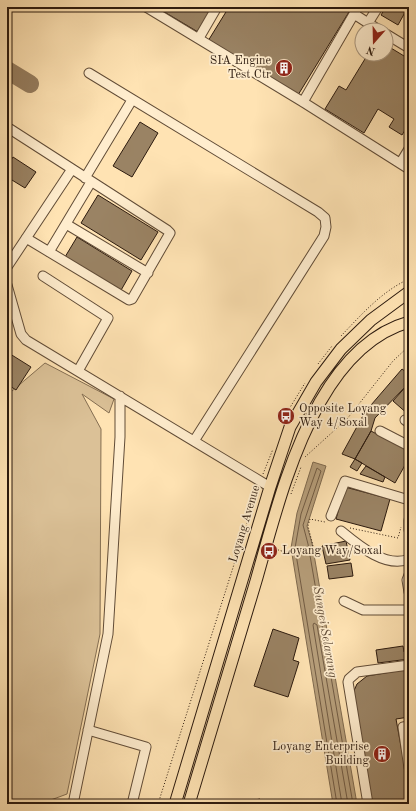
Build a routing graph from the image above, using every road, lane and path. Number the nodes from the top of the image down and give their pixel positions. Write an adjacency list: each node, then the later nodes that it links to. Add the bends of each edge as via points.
1 (146, 7): 7 (street)
2 (218, 7): 7 (street)
3 (378, 7): 6 (street)
4 (356, 11): 5 (street); 12 (street)
5 (367, 22)
6 (369, 22)
7 (199, 38): 12 (street)
8 (394, 39): 9 (street)
9 (409, 48)
10 (89, 73): 11 (street)
11 (132, 100): 18 (street); 31 (street, via 325,218 324,236)
12 (303, 102): 15 (street)
13 (7, 129): 16 (street)
14 (409, 149): 15 (street)
15 (401, 162): 17 (street)
16 (72, 169): 18 (street); 20 (street)
17 (409, 169)
18 (88, 180): 19 (street); 23 (street, via 169,231 169,236)
19 (66, 224): 21 (street); 23 (street)
20 (26, 238): 21 (street); 22 (street)
21 (49, 252): 23 (street, via 129,300)
22 (7, 267)
23 (148, 273)
24 (43, 276): 28 (street, via 108,318)
25 (7, 285): 28 (street, via 21,334 26,340)
26 (409, 292): 33 (main road, Loyang Avenue, via 370,320 327,366 290,427)
27 (409, 322): 53 (main road, via 388,329 369,341 347,362 320,402 298,448 273,522)
28 (78, 371): 29 (street)
29 (120, 396): 31 (street); 48 (street, via 120,437 108,634)
30 (380, 431): 32 (street)
31 (194, 441): 33 (street)
32 (409, 446)
33 (270, 487): 52 (main road, Loyang Avenue)
34 (409, 500): 35 (street, via 345,481)
35 (331, 516)
36 (409, 520): 37 (street)
37 (409, 530)
38 (341, 531): 41 (street, via 380,558 389,561)
39 (313, 546): 40 (path)
40 (289, 551)
41 (409, 559)
42 (409, 575): 43 (street)
43 (409, 592)
44 (344, 601): 45 (street, via 363,610)
45 (409, 610)
46 (409, 665): 54 (street, via 357,672 348,682)
47 (409, 726): 49 (street, via 403,727)
48 (88, 730): 50 (street); 51 (street, via 146,748)
49 (409, 768)
50 (73, 804)
51 (132, 804)
52 (175, 804)
53 (189, 804)
54 (368, 804)

